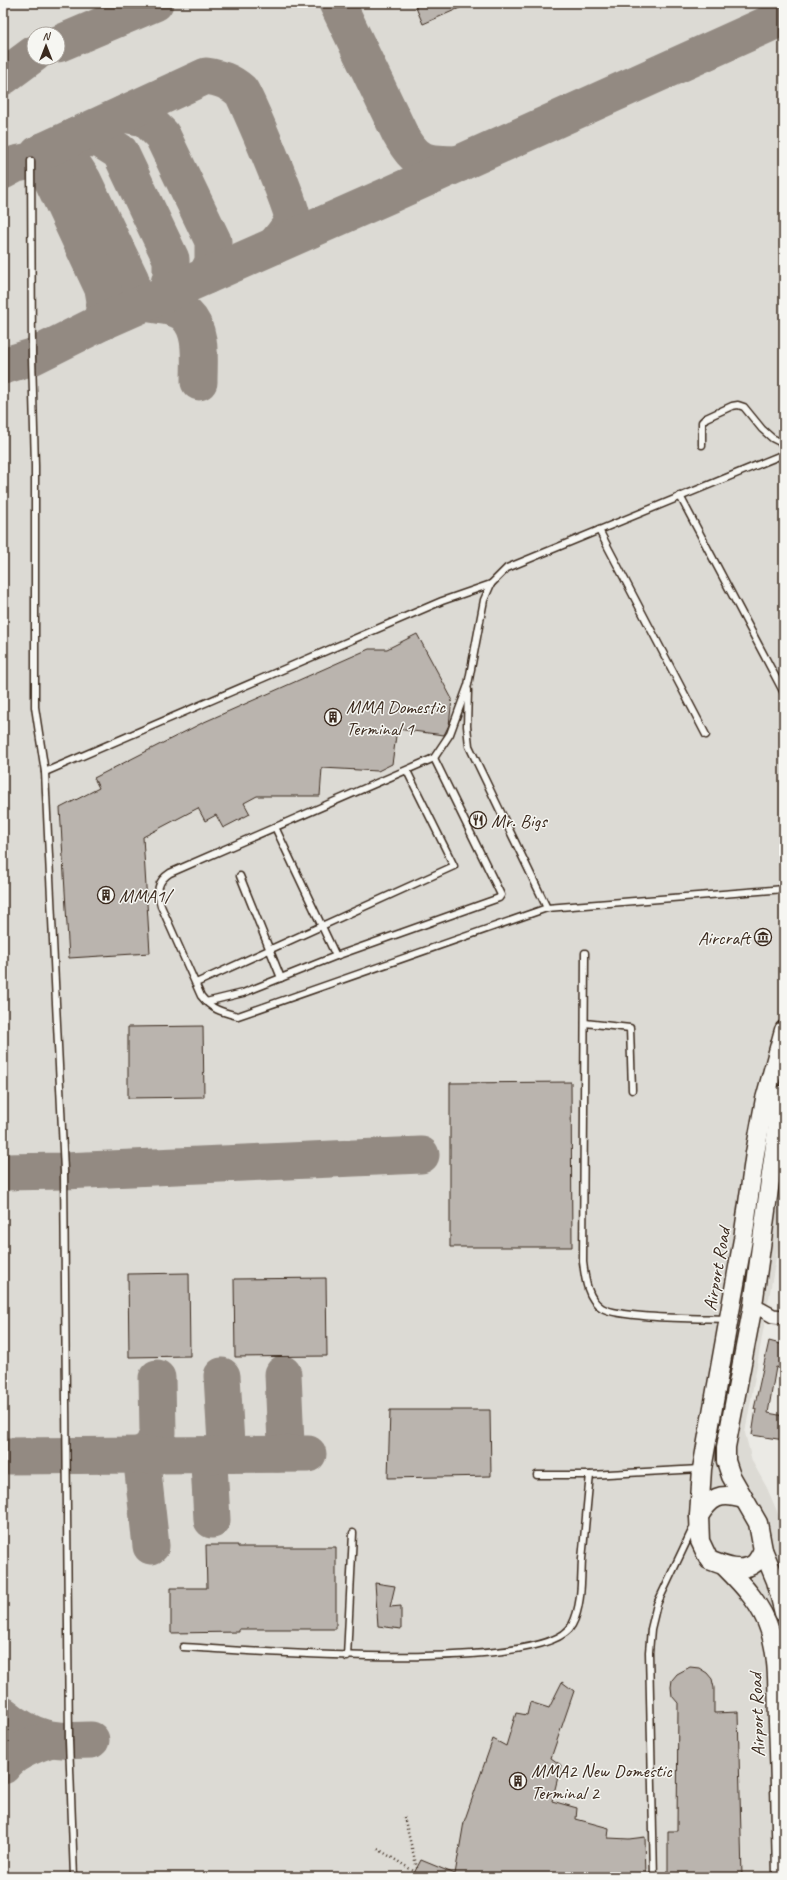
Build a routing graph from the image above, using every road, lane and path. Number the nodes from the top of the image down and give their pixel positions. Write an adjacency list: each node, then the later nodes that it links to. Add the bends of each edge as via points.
1 (31, 161): 13 (lane, via 35,707)
2 (784, 444): 3 (lane, via 772,438 744,408 738,405 702,422)
3 (702, 445)
4 (784, 454): 5 (lane)
5 (680, 496): 6 (lane); 9 (lane)
6 (600, 530): 7 (lane, via 507,568); 10 (lane)
7 (491, 584): 8 (lane, via 484,600); 13 (lane, via 442,601)
8 (468, 685): 11 (lane, via 450,734); 17 (lane, via 466,726 469,746)
9 (784, 693)
10 (706, 735)
11 (434, 758): 12 (lane); 21 (lane, via 501,895 499,898)
12 (406, 771): 14 (lane); 18 (lane, via 454,866)
13 (45, 772): 48 (lane, via 64,1171 69,1741)
14 (275, 827): 18 (lane); 23 (lane, via 170,873 159,885 161,906)
15 (240, 876): 19 (lane)
16 (784, 889): 17 (lane)
17 (547, 908): 24 (lane, via 238,1016 219,1012)
18 (322, 926): 19 (lane); 21 (lane)
19 (269, 950): 22 (lane); 23 (lane)
20 (585, 953): 25 (lane)
21 (336, 956): 22 (lane)
22 (281, 978): 24 (lane)
23 (196, 983): 24 (lane)
24 (206, 1002)
25 (585, 1023): 27 (lane, via 630,1028); 32 (lane, via 583,1262 585,1281 590,1294 602,1308 625,1314)
26 (784, 1030): 32 (main road, Airport Road, via 765,1100)
27 (632, 1090)
28 (784, 1094): 29 (main road)
29 (781, 1128): 30 (main road)
30 (753, 1305): 31 (street, via 773,1316); 36 (main road, via 726,1448 726,1461 731,1476)
31 (784, 1318)
32 (729, 1319): 33 (main road, Airport Road)
33 (702, 1469): 35 (lane); 37 (main road, Airport Road)
34 (537, 1475): 35 (lane)
35 (590, 1475): 43 (lane, via 578,1604 572,1626 565,1634 540,1644 498,1652)
36 (743, 1499): 37 (main road, via 725,1495 714,1498 706,1504); 39 (main road, via 758,1523)
37 (699, 1516): 40 (main road, via 700,1541 709,1560); 49 (lane, via 656,1604 650,1629)
38 (353, 1534): 43 (lane)
39 (763, 1550): 40 (main road, via 755,1563 746,1568); 41 (main road, via 776,1581)
40 (725, 1567): 50 (main road, Airport Road, via 746,1588 757,1604 772,1638 778,1701)
41 (784, 1613)
42 (183, 1647): 43 (lane)
43 (347, 1657)
44 (404, 1817): 46 (path)
45 (378, 1849): 47 (path)
46 (417, 1868)
47 (415, 1872)
48 (74, 1877)
49 (654, 1877)
50 (782, 1877)

